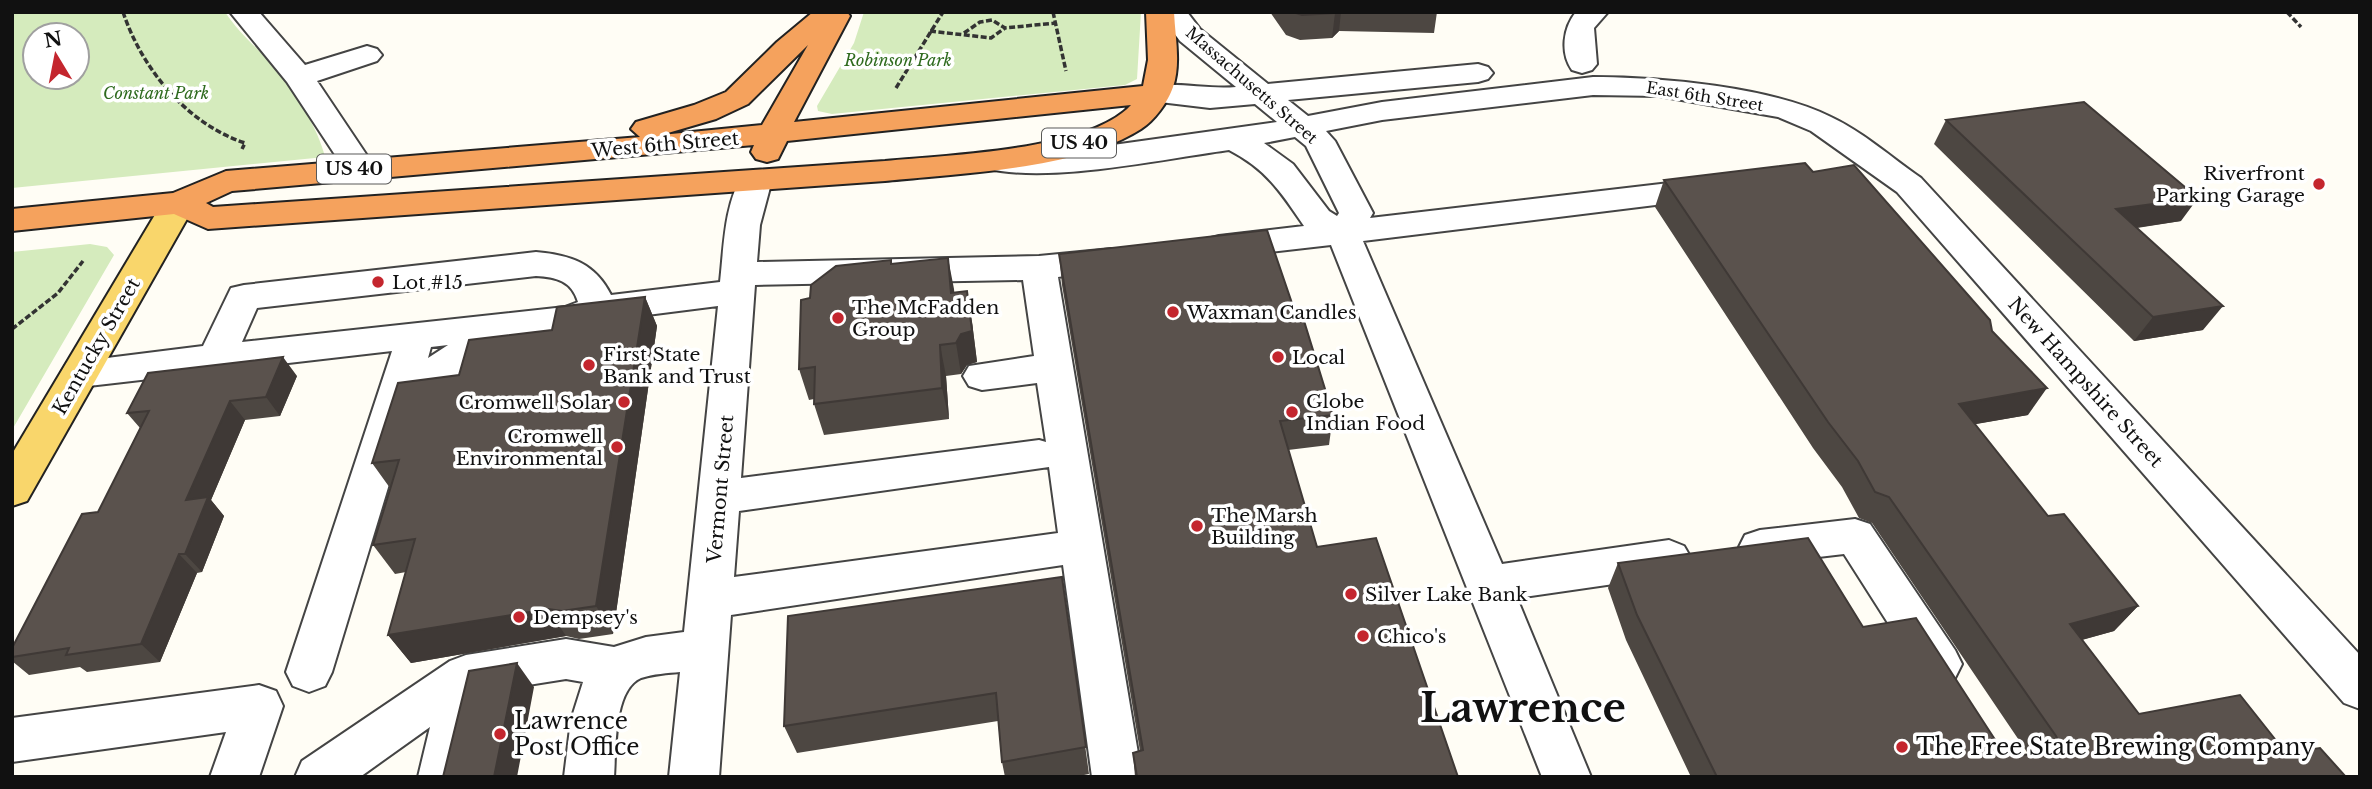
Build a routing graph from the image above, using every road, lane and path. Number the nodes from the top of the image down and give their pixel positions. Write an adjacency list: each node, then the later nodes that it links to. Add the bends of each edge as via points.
1 (123, 12): 28 (path, via 143,57 186,107 214,131 245,144)
2 (244, 12): 19 (street)
3 (830, 12): 27 (highway, US 40, via 725,104 651,128)
4 (837, 12): 25 (highway, Vermont Street)
5 (943, 12): 14 (path)
6 (1053, 12): 11 (path)
7 (1160, 12): 21 (highway, Massachusetts Street / US 40, via 1161,76)
8 (1172, 12): 22 (street, Massachusetts Street, via 1190,35)
9 (1594, 12): 17 (street, via 1584,17 1578,28)
10 (2287, 12): 12 (path)
11 (1056, 23): 13 (path); 18 (path)
12 (2301, 27)
13 (1005, 28): 15 (path, via 990,39); 15 (path, via 992,20)
14 (930, 31): 15 (path); 20 (path)
15 (964, 33)
16 (367, 55): 19 (street)
17 (1582, 64): 22 (street, East 6th Street); 23 (street, East 6th Street, via 1691,72 1761,91)
18 (1066, 71)
19 (299, 77): 31 (street)
20 (896, 88)
21 (1154, 94): 22 (street, West 6th Street, via 1210,99); 25 (highway, West 6th Street); 29 (highway, US 40, via 1134,120 1098,138)
22 (1262, 94): 24 (street, Massachusetts Street)
23 (1786, 109): 24 (street, East 6th Street, via 1658,87 1593,86 1382,111); 30 (street, New Hampshire Street, via 1822,124)
24 (1303, 126): 26 (street); 37 (street, Massachusetts Street, via 1319,141 1356,213)
25 (774, 134): 27 (highway, West 6th Street); 33 (highway, Vermont Street)
26 (1233, 140): 29 (street, via 1063,162); 37 (street, via 1282,171 1317,219)
27 (534, 155): 31 (highway, West 6th Street / US 40)
28 (238, 158)
29 (987, 160): 33 (highway, US 40)
30 (1884, 165): 32 (street); 62 (street, New Hampshire Street, via 1909,185)
31 (360, 169): 35 (highway, West 6th Street / US 40, via 226,181)
32 (1834, 173)
33 (756, 180): 35 (highway, US 40, via 208,218); 42 (street, Vermont Street, via 743,225)
34 (1737, 185): 37 (street)
35 (179, 203): 36 (highway, West 6th Street / US 40); 49 (main road, Kentucky Street)
36 (12, 220)
37 (1343, 233): 38 (street); 56 (street)
38 (1190, 251)
39 (1149, 256): 41 (street)
40 (83, 261): 45 (path, via 58,293)
41 (1039, 268): 42 (street); 48 (street)
42 (738, 283): 43 (street); 54 (street, Vermont Street)
43 (598, 309): 44 (street, via 566,319); 47 (street, via 585,279 571,270 536,264 244,297)
44 (507, 325): 46 (street); 51 (street, via 427,377)
45 (12, 329)
46 (416, 336): 47 (street); 51 (street)
47 (216, 358): 49 (street)
48 (1054, 367): 50 (street); 70 (street)
49 (80, 373): 53 (main road, Kentucky Street)
50 (982, 376)
51 (402, 380): 60 (street)
52 (1039, 455): 54 (street)
53 (12, 490)
54 (719, 497): 57 (street, Vermont Street)
55 (1057, 550): 57 (street)
56 (1489, 584): 63 (street, via 1855,536); 71 (street)
57 (710, 599): 58 (street, Vermont Street)
58 (705, 649): 59 (street, via 640,659); 69 (street, Vermont Street)
59 (617, 668): 61 (street, via 566,659); 68 (street, via 601,693)
60 (309, 672)
61 (466, 675): 66 (street); 67 (street)
62 (2360, 688)
63 (1959, 695)
64 (12, 740): 65 (street, via 259,706)
65 (234, 777)
66 (319, 777)
67 (442, 777)
68 (589, 777)
69 (694, 777)
70 (1117, 777)
71 (1567, 777)

